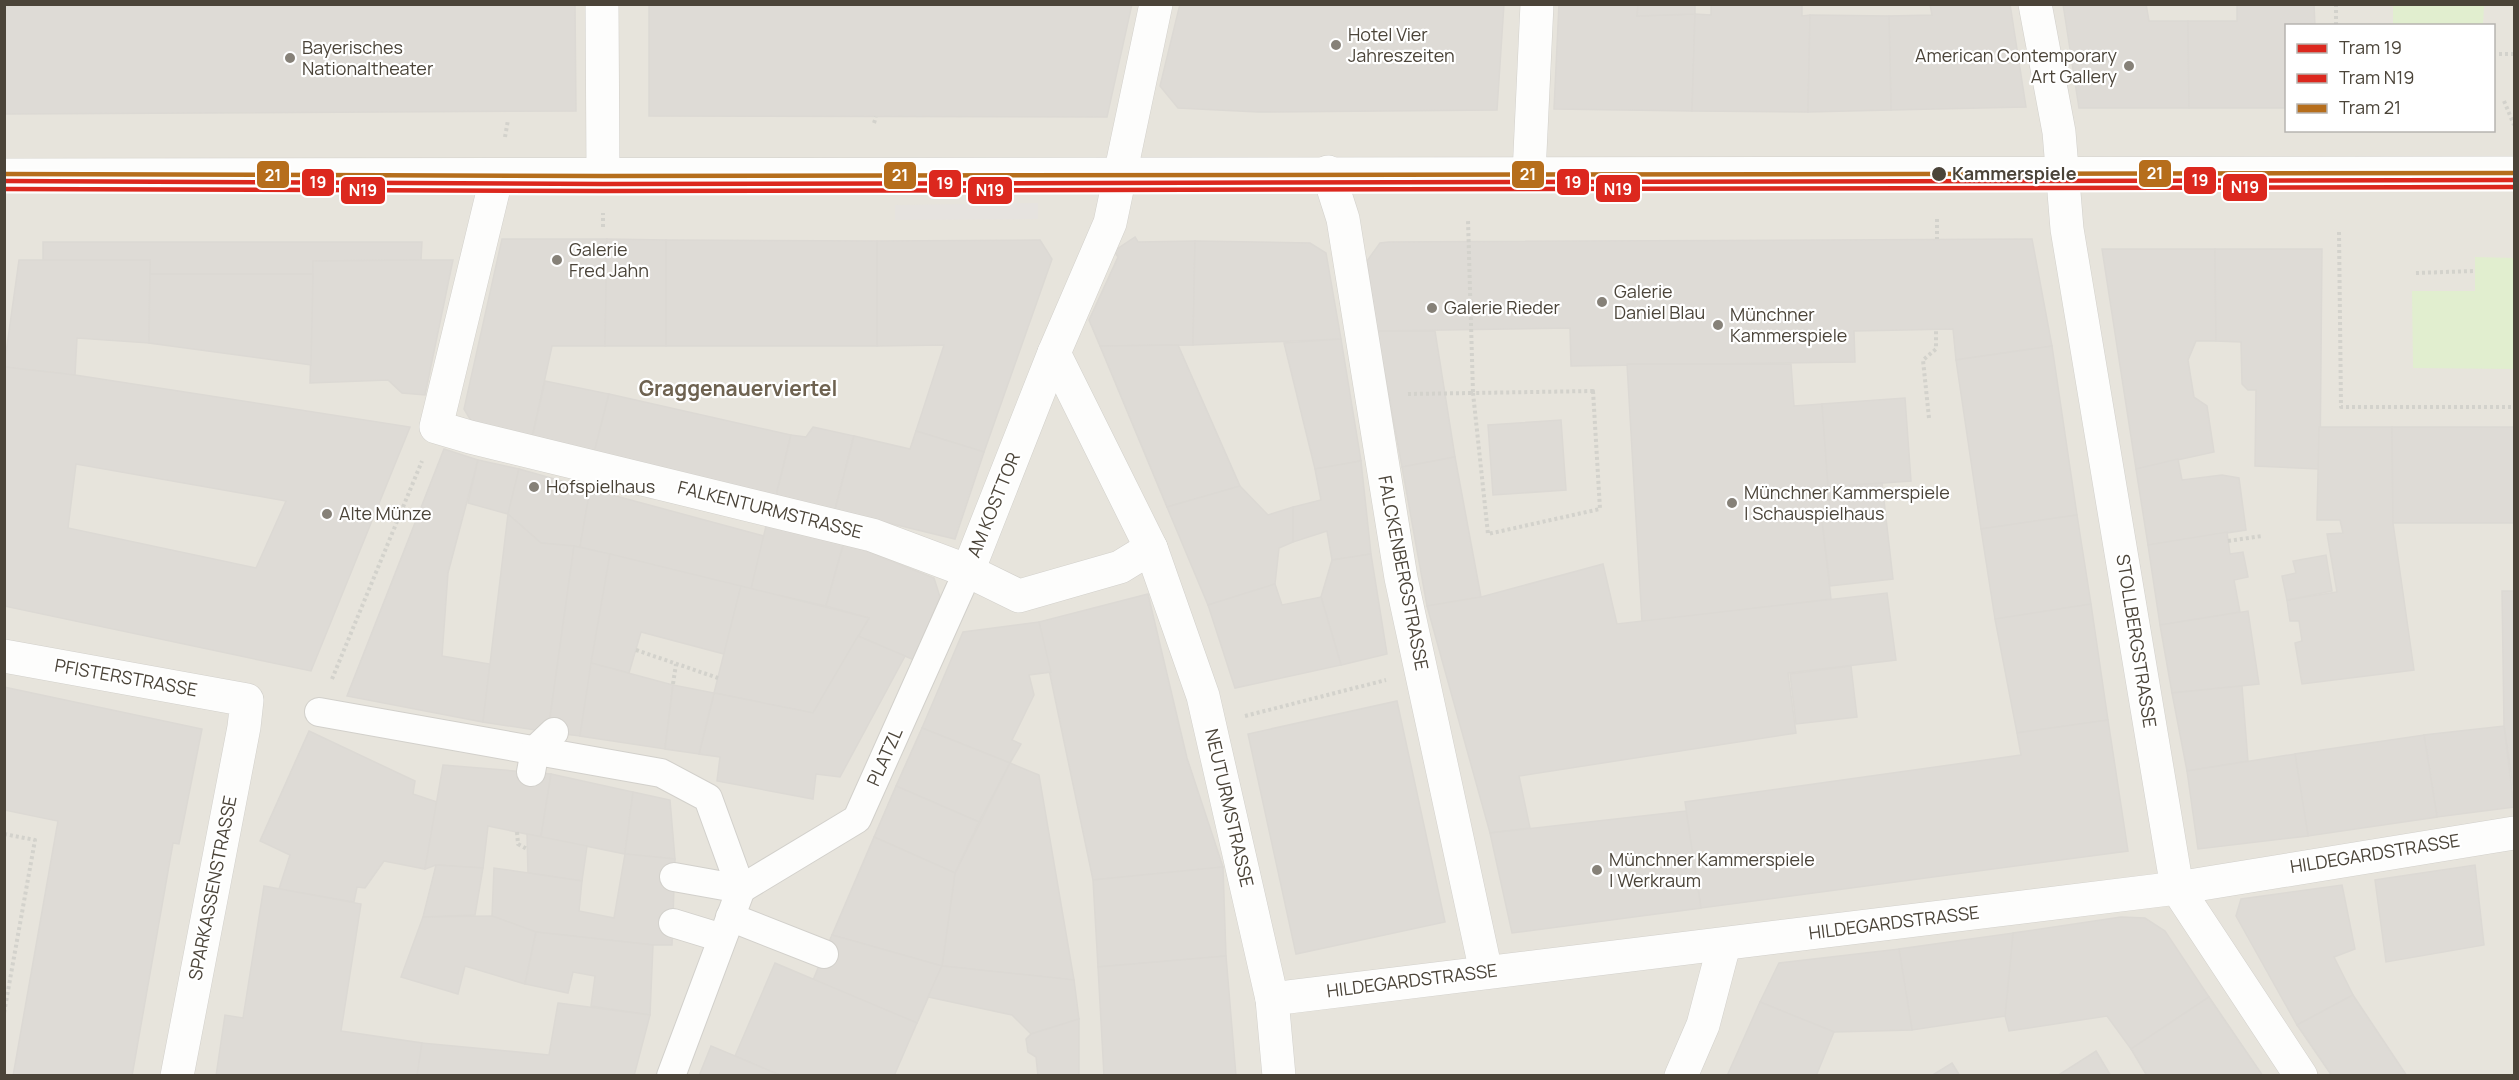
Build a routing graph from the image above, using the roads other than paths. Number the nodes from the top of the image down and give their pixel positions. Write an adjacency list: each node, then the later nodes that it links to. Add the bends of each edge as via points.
1 (602, 4): 6 (street)
2 (1156, 4): 7 (street, AM KOSTTOR)
3 (1537, 4): 10 (street)
4 (2036, 4): 8 (street, STOLLBERGSTRASSE)
5 (1328, 172): 7 (street); 10 (street); 27 (street, FALCKENBERGSTRASSE, via 1343,219 1401,578)
6 (603, 173): 7 (street); 12 (street)
7 (1121, 173): 13 (street, AM KOSTTOR, via 1110,223)
8 (2064, 173): 9 (street); 10 (street); 21 (street, STOLLBERGSTRASSE, via 2067,229)
9 (2514, 173)
10 (1529, 174)
11 (4, 175): 12 (street)
12 (497, 175): 15 (street, FALKENTURMSTRASSE, via 436,427 872,535)
13 (1054, 353): 14 (street); 15 (street, AM KOSTTOR)
14 (1151, 548): 15 (street, AM KOSTTOR, via 1120,567 1019,596); 28 (street, NEUTURMSTRASSE, via 1203,696)
15 (968, 571): 22 (street, PLATZL, via 857,819)
16 (4, 656): 18 (street, PFISTERSTRASSE)
17 (319, 712): 22 (street, via 540,752 663,761 708,798)
18 (245, 714): 29 (street, SPARKASSENSTRASSE)
19 (2514, 832): 21 (street, HILDEGARDSTRASSE)
20 (674, 877): 22 (street)
21 (2177, 888): 25 (street, HILDEGARDSTRASSE); 33 (street, STOLLBERGSTRASSE)
22 (741, 889): 24 (street)
23 (673, 923): 24 (street)
24 (726, 928): 26 (street); 30 (street)
25 (1724, 945): 27 (street, HILDEGARDSTRASSE); 32 (street, via 1703,1025)
26 (824, 954)
27 (1486, 972): 28 (street, HILDEGARDSTRASSE)
28 (1272, 999): 31 (street, NEUTURMSTRASSE)
29 (177, 1076)
30 (671, 1076)
31 (1279, 1076)
32 (1681, 1076)
33 (2301, 1076)

